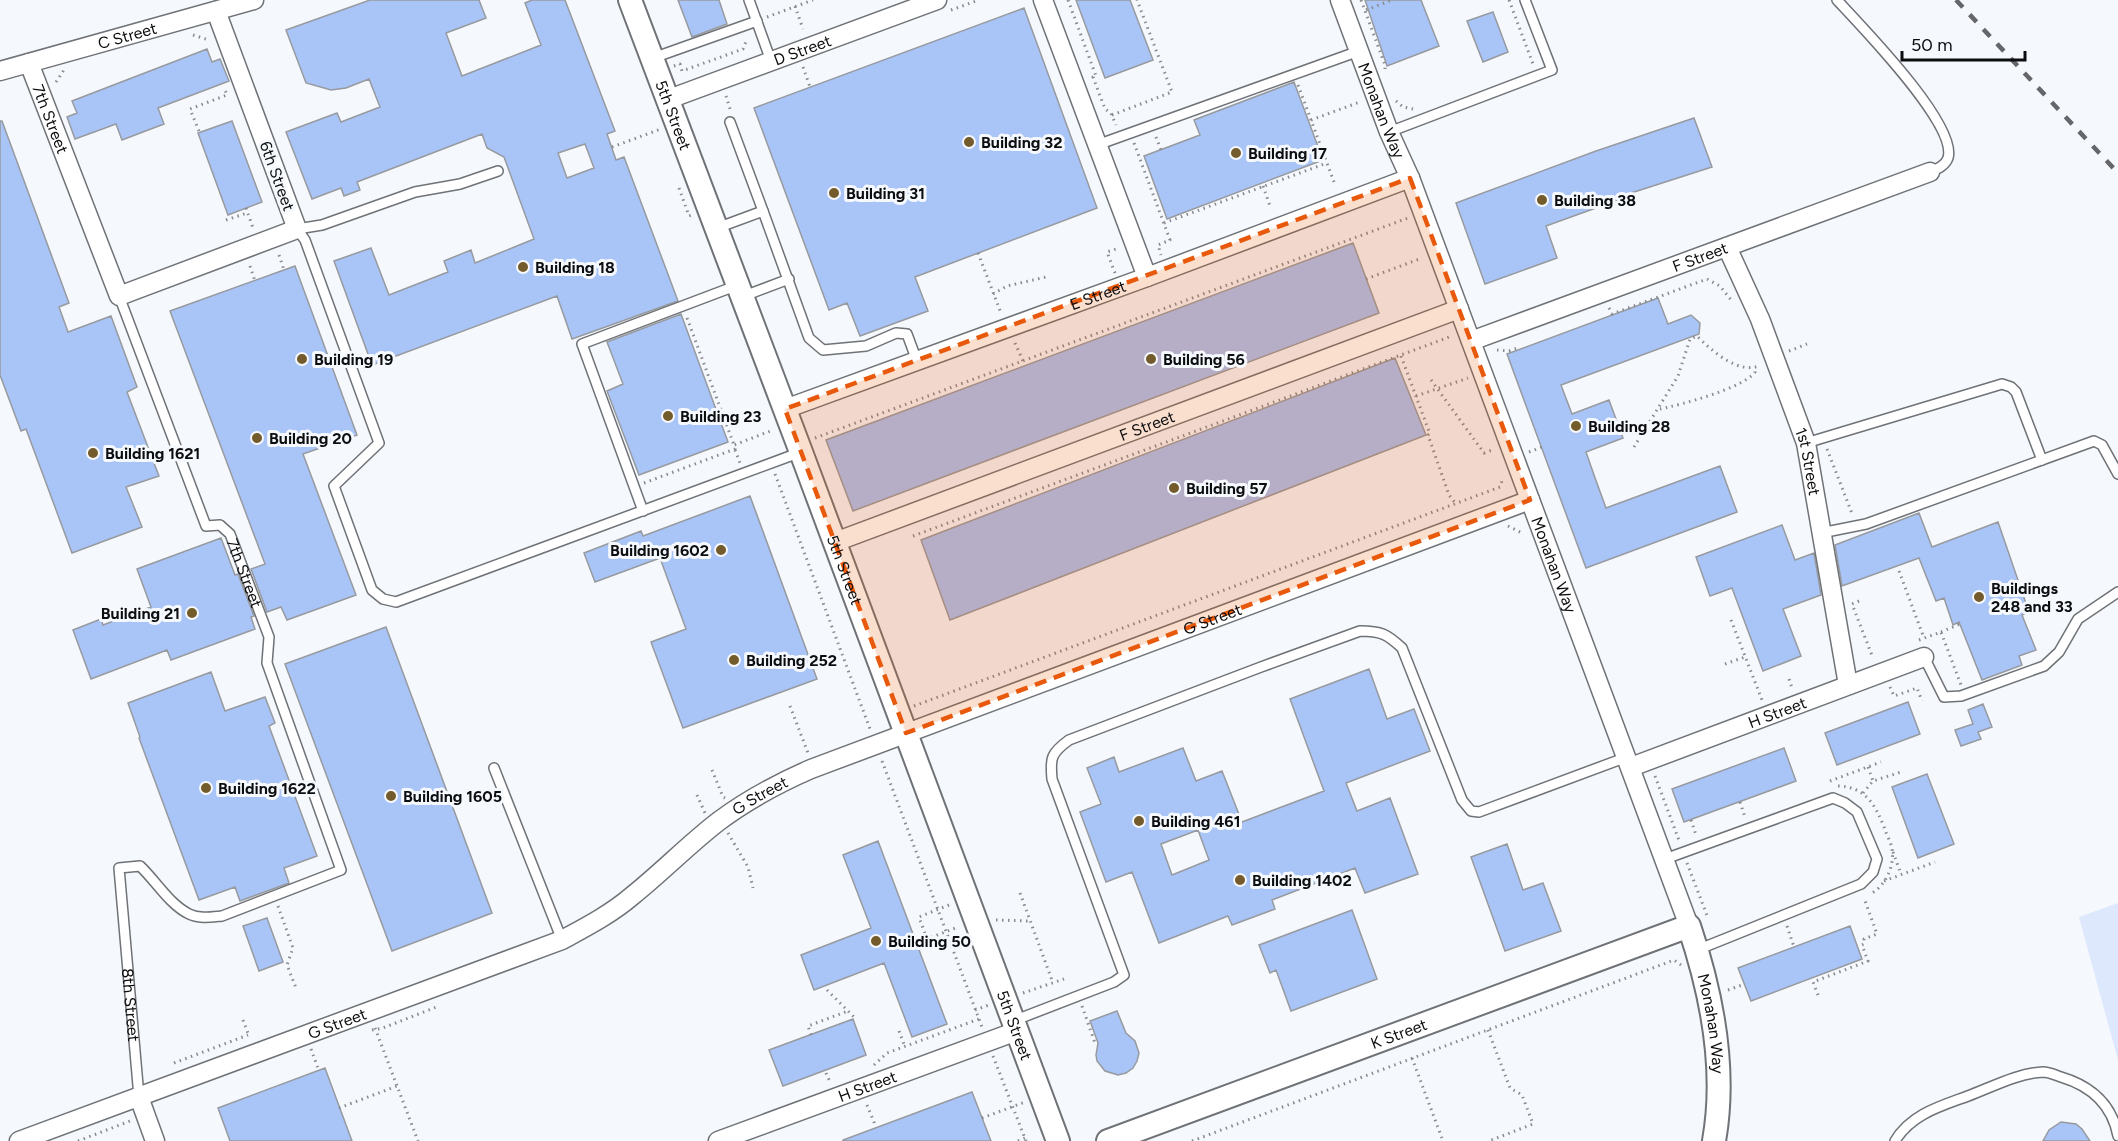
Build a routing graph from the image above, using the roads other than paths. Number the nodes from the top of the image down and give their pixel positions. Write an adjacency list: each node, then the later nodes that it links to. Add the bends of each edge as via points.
1 (252, 0): 9 (street, C Street)
2 (630, 0): 12 (street, 5th Street)
3 (748, 0): 10 (lane)
4 (1043, 0): 19 (street)
5 (1340, 0): 11 (street, Monahan Way)
6 (1526, 0): 18 (lane, via 1552,70)
7 (1837, 0): 21 (lane, via 1939,121 1948,158)
8 (942, 6): 13 (street, D Street)
9 (216, 11): 14 (street, C Street); 25 (street, 6th Street)
10 (756, 21): 12 (lane); 13 (lane)
11 (1359, 51): 18 (street, Monahan Way); 19 (lane)
12 (653, 58): 16 (street, 5th Street)
13 (771, 61): 16 (street, D Street)
14 (29, 63): 15 (street, C Street); 30 (street, 7th Street)
15 (0, 71)
16 (669, 99): 24 (street, 5th Street)
17 (730, 122): 23 (lane)
18 (1389, 132): 22 (street, Monahan Way)
19 (1097, 145): 27 (street)
20 (498, 171): 25 (lane, via 460,184 415,192)
21 (1930, 172): 26 (street, F Street)
22 (1410, 178): 27 (street, E Street); 31 (street, Monahan Way)
23 (763, 211): 24 (lane); 28 (lane)
24 (717, 228): 29 (street, 5th Street)
25 (297, 230): 30 (street, 6th Street); 40 (lane, via 305,240 379,443 334,486 372,590 383,599 396,602)
26 (1727, 247): 32 (street, F Street); 35 (street, 1st Street, via 1760,319 1766,362)
27 (1147, 278): 33 (street, E Street)
28 (789, 279): 29 (lane); 33 (lane, via 809,338 823,350 866,346 896,333 907,334)
29 (741, 291): 34 (street, 5th Street); 40 (lane, via 582,344)
30 (119, 296): 50 (lane, 7th Street, via 206,526 220,525 230,534 269,637 267,663 341,870 222,916 204,918 189,914 140,866)
31 (1459, 309): 32 (street, Monahan Way); 42 (street, F Street)
32 (1463, 338): 39 (street, Monahan Way)
33 (917, 361): 34 (street, E Street)
34 (781, 418): 36 (street, 5th Street)
35 (1806, 442): 37 (lane, via 2002,384 2016,392); 41 (street, 1st Street)
36 (807, 446): 40 (lane, via 771,464); 42 (street, 5th Street)
37 (2042, 460): 38 (lane, via 2094,441 2102,445); 41 (lane, via 1866,524)
38 (2118, 474)
39 (1530, 500): 46 (street, G Street); 47 (street, Monahan Way)
40 (643, 511)
41 (1821, 533): 45 (street, 1st Street)
42 (835, 542): 46 (street, 5th Street)
43 (2118, 592): 44 (lane, via 2078,619 2059,652 2044,666 1961,696 1944,697)
44 (1924, 657): 45 (street, H Street, via 1879,665)
45 (1848, 686): 47 (street, H Street)
46 (908, 711): 52 (street, G Street, via 876,744 811,768 740,806 623,903); 54 (street, 5th Street, via 967,898)
47 (1629, 762): 49 (street, Monahan Way); 54 (lane, via 1479,812 1471,811 1462,800 1402,648 1377,631 1360,631 1069,740 1056,749 1052,779 1124,975)
48 (495, 768): 52 (lane)
49 (1665, 859): 51 (street, Monahan Way); 53 (lane, via 1833,798 1857,812 1877,858 1873,872 1861,884)
50 (119, 868): 55 (lane, 8th Street)
51 (1680, 929): 53 (street, Monahan Way); 61 (street, K Street)
52 (562, 940): 55 (street, G Street)
53 (1689, 958): 62 (street, Monahan Way, via 1710,998 1715,1033 1719,1083)
54 (1015, 1026): 59 (street, H Street, via 988,1042); 60 (street, 5th Street)
55 (139, 1097): 57 (street, G Street); 58 (street, 8th Street)
56 (2118, 1136): 63 (lane, via 2115,1122 2096,1094 2074,1081 2046,1072 2014,1078 1931,1110 1914,1120)
57 (19, 1141)
58 (155, 1141)
59 (718, 1141)
60 (1058, 1141)
61 (1108, 1141)
62 (1714, 1141)
63 (1895, 1141)

